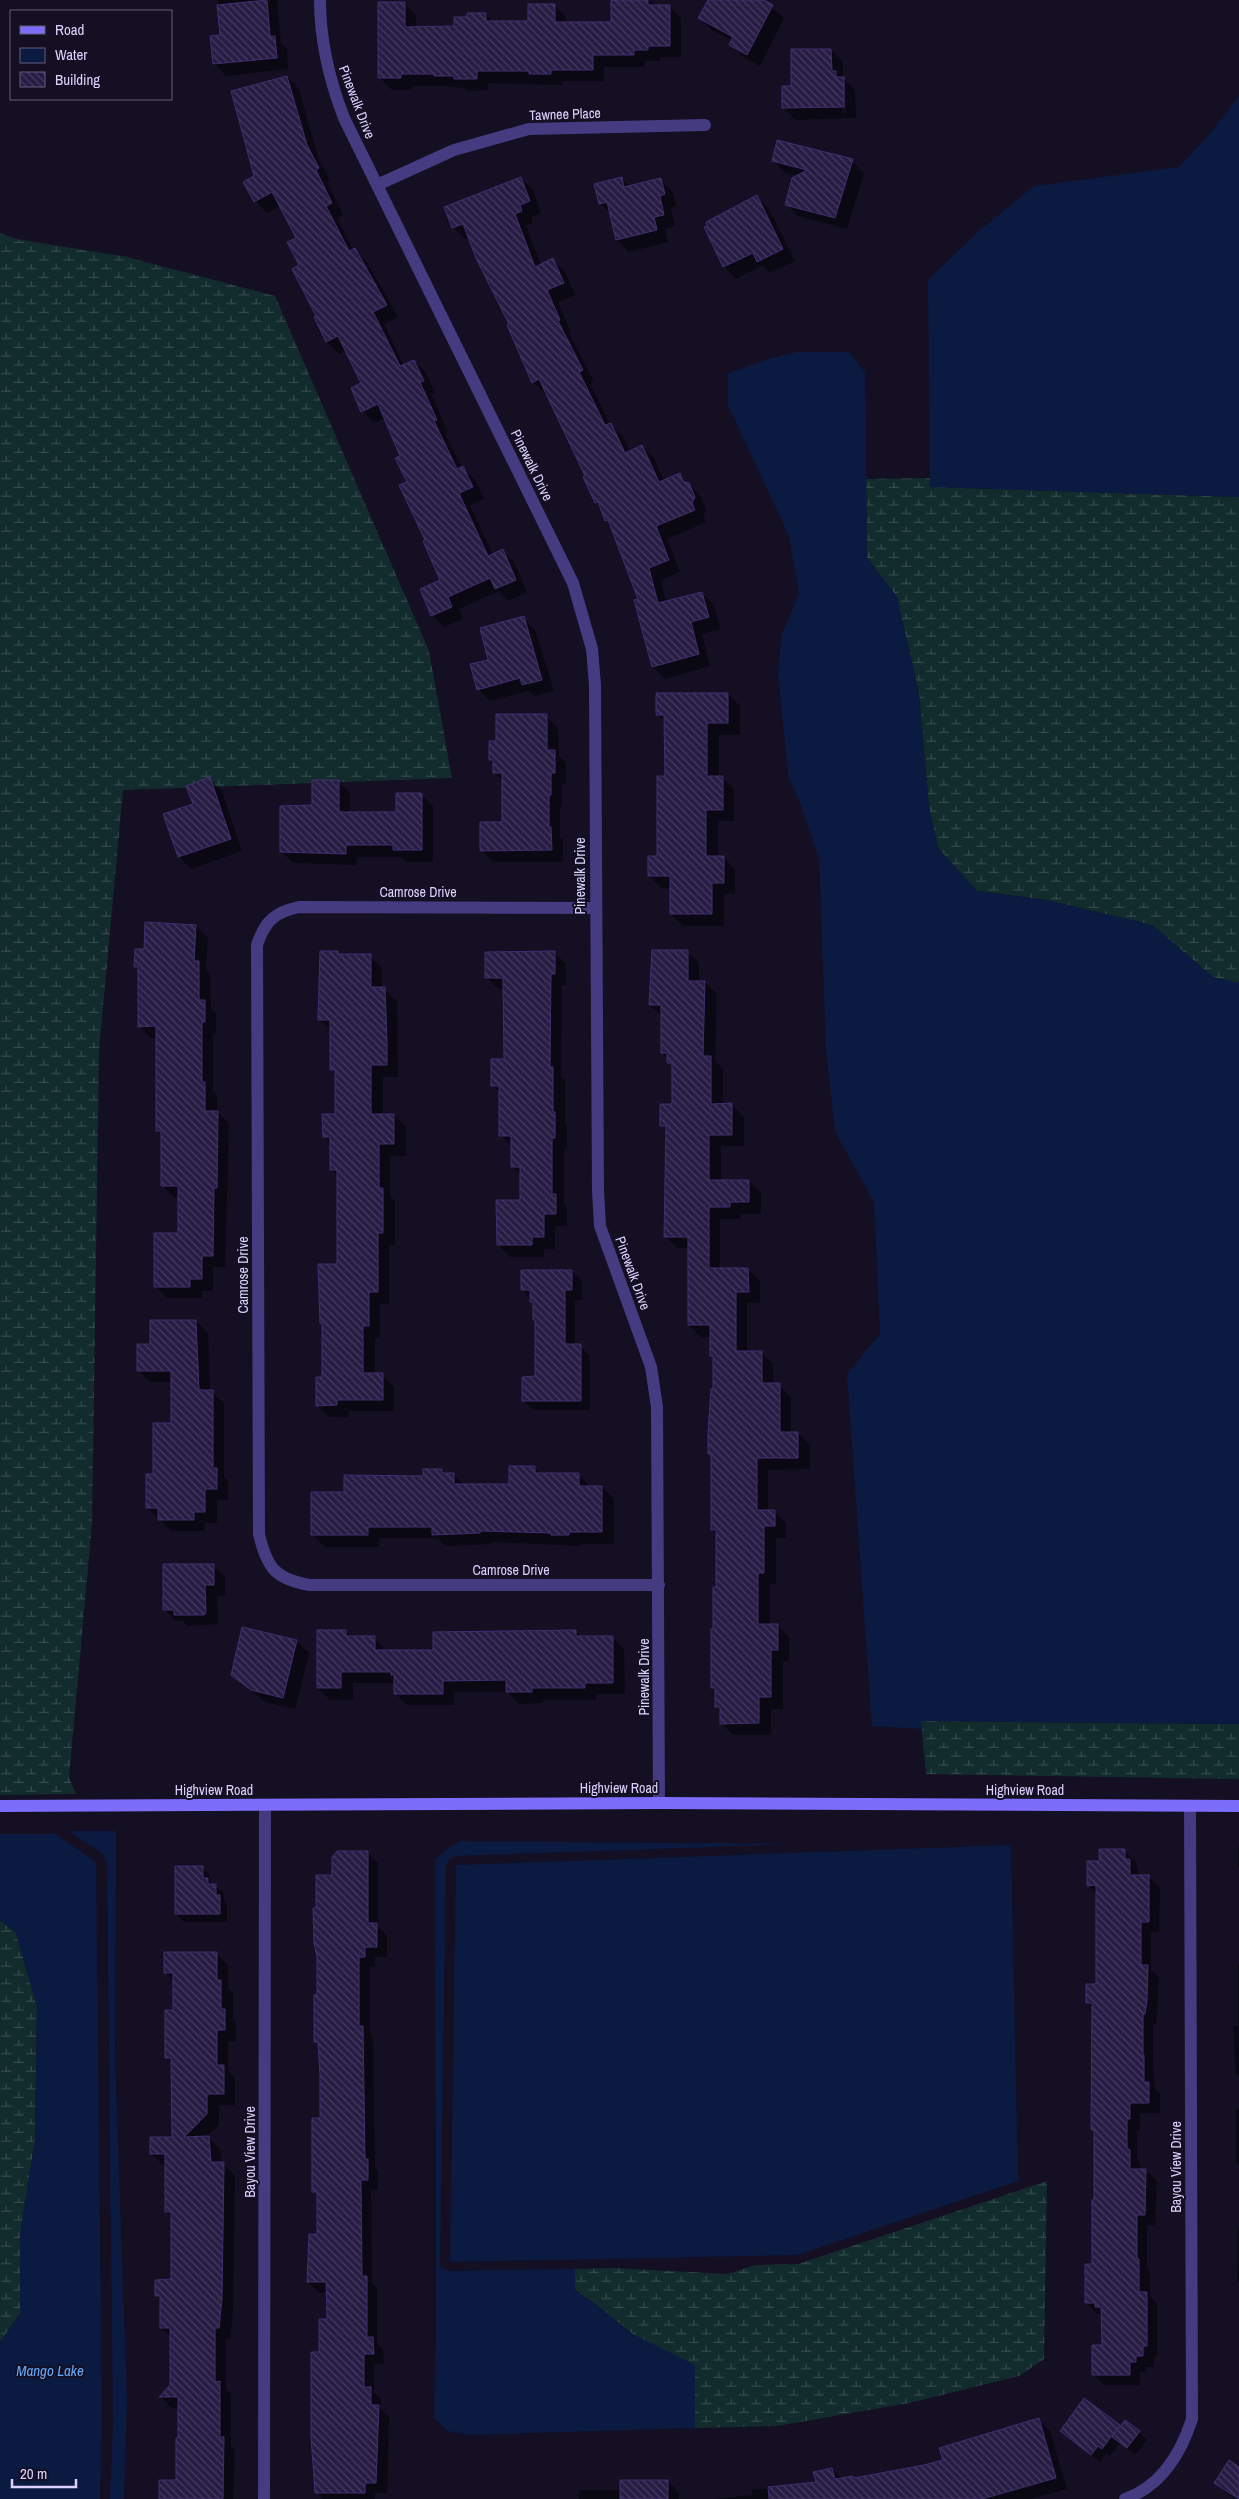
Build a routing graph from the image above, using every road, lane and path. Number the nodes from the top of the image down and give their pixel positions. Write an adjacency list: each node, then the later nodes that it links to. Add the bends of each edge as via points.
1 (320, 0): 3 (street, Pinewalk Drive, via 325,58 333,89)
2 (706, 125): 3 (street, Tawnee Place, via 529,129 454,150)
3 (377, 185): 4 (street, Pinewalk Drive, via 573,583 583,614 592,649 595,685)
4 (595, 908): 5 (street, Pinewalk Drive, via 600,1226 651,1367 657,1407); 5 (street, Camrose Drive, via 300,907 283,910 262,930 258,945 258,1534 264,1556 276,1573 290,1582 310,1585)
5 (659, 1586): 6 (street, Pinewalk Drive)
6 (659, 1803): 7 (street, Highview Road); 10 (street, Highview Road)
7 (265, 1805): 8 (street, Highview Road); 11 (street, Bayou View Drive)
8 (0, 1806)
9 (1239, 1806): 10 (street, Highview Road)
10 (1190, 1807): 12 (street, Bayou View Drive, via 1192,2419 1183,2446 1168,2468 1150,2486)
11 (264, 2499)
12 (1125, 2499)

